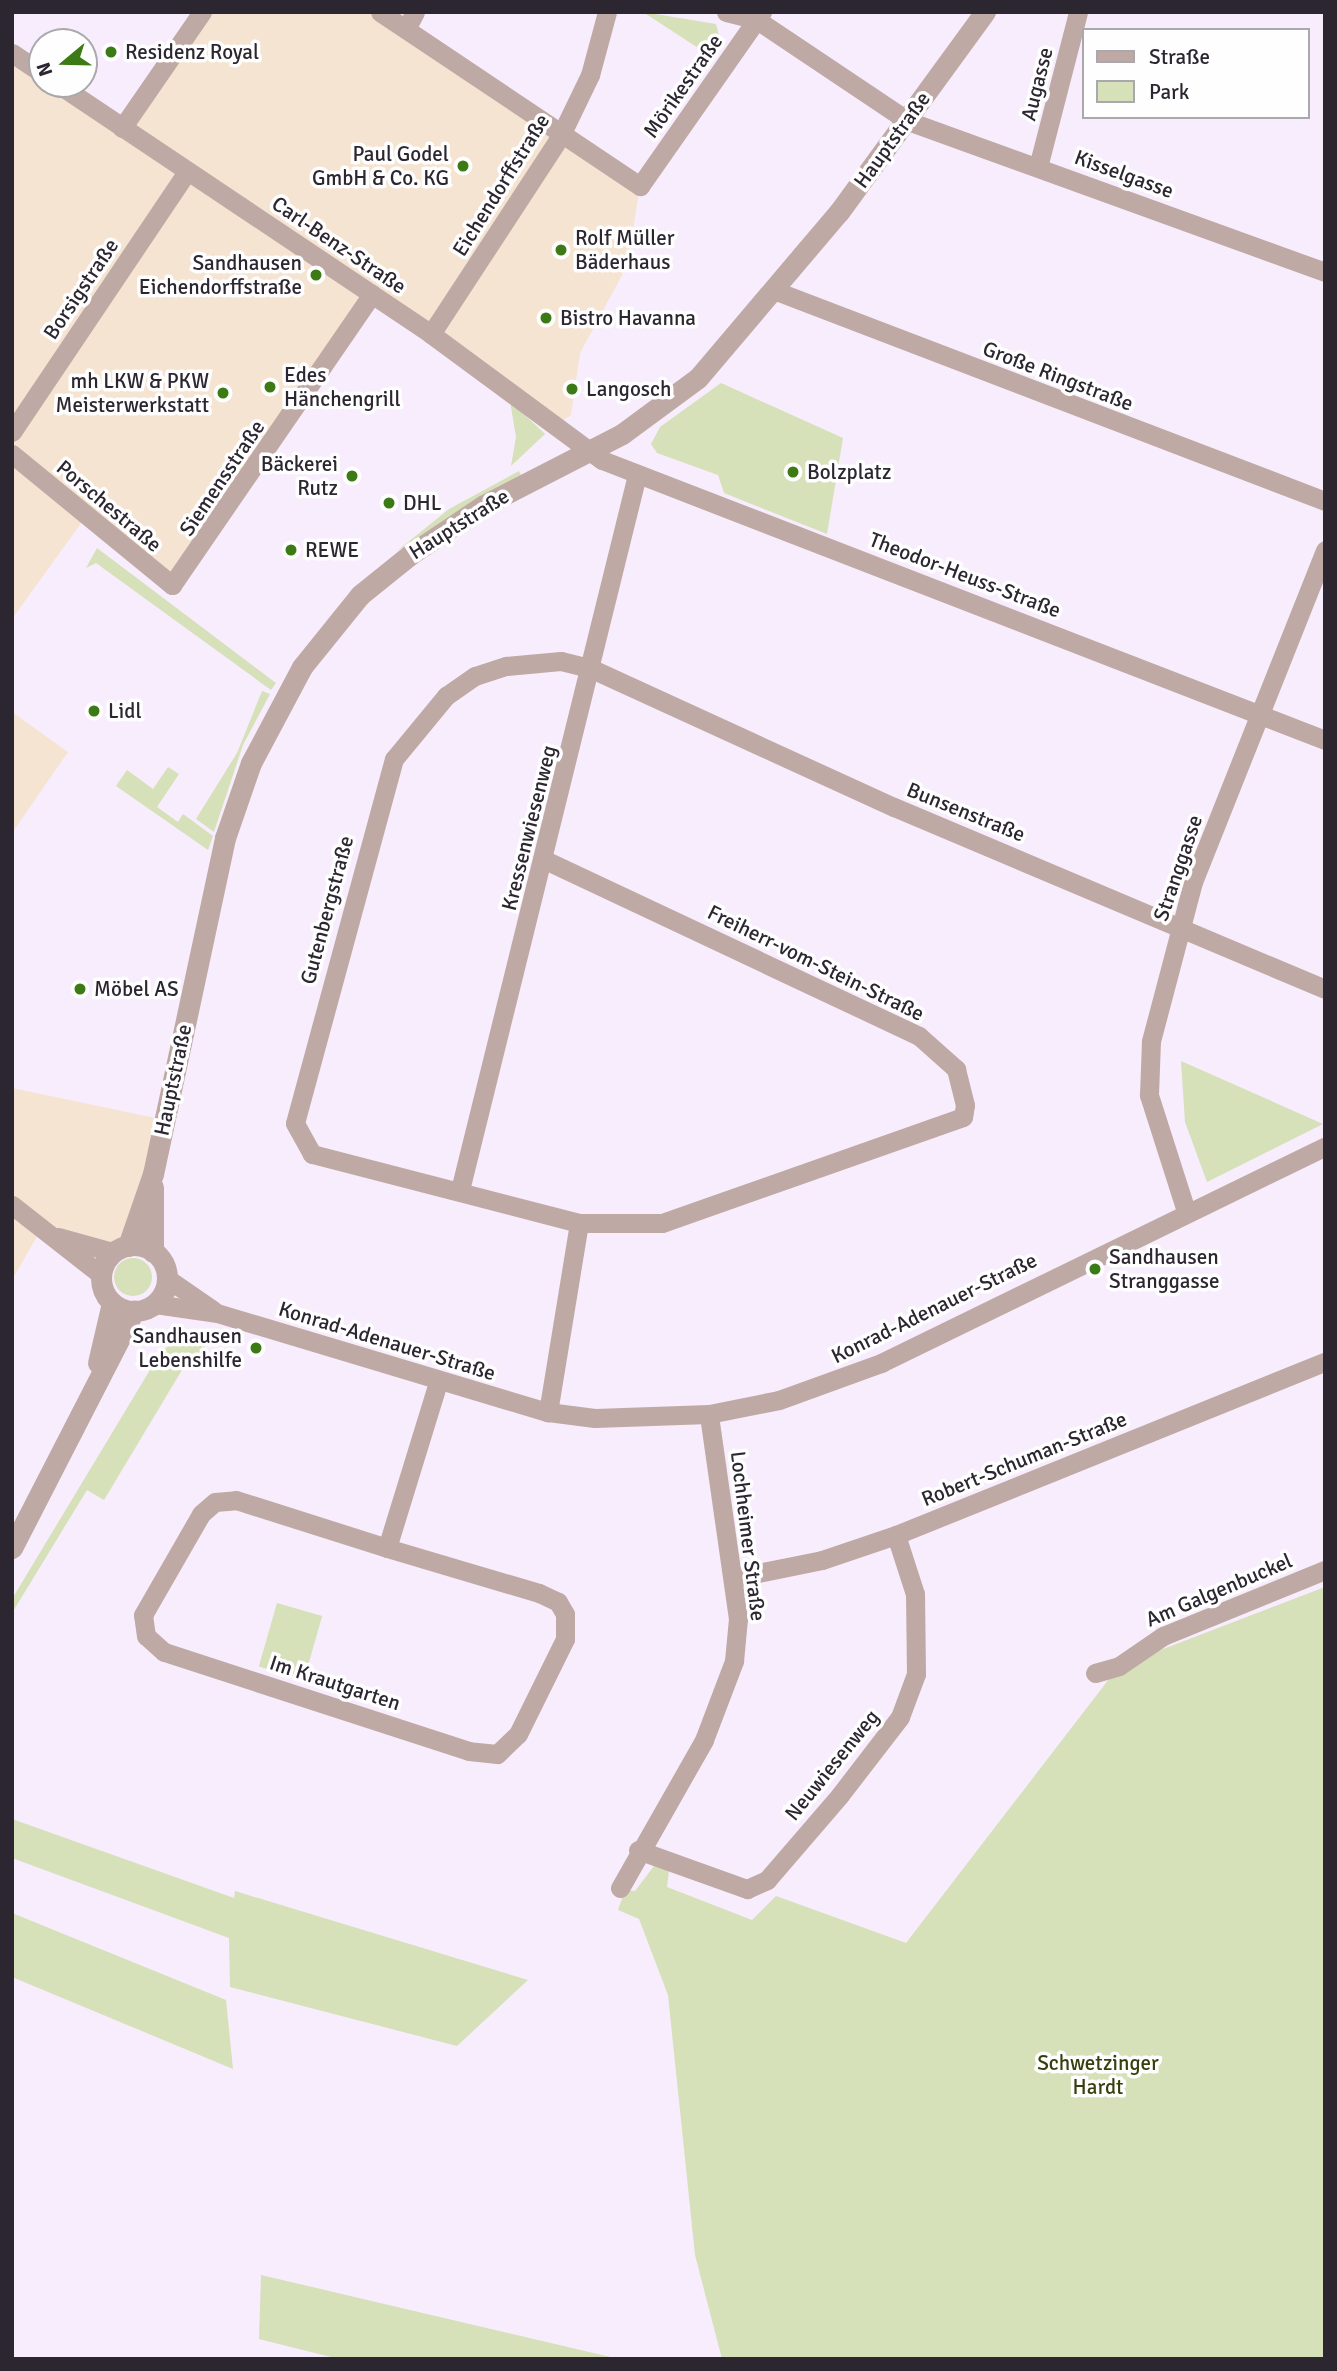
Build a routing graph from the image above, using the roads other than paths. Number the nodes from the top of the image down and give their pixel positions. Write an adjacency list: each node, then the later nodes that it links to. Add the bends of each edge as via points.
1 (202, 12): 13 (street)
2 (380, 12): 8 (street)
3 (607, 12): 14 (street, Eichendorffstraße, via 590,75)
4 (726, 12): 7 (street, Kisselgasse)
5 (985, 12): 12 (street, Hauptstraße)
6 (1079, 12): 15 (street, Augasse)
7 (760, 16): 12 (street, Kisselgasse); 14 (street, Mörikestraße, via 640,186)
8 (410, 21): 14 (street)
9 (12, 53): 10 (street)
10 (28, 64)
11 (78, 98): 13 (street, Carl-Benz-Straße)
12 (908, 121): 15 (street, Kisselgasse); 18 (street, Hauptstraße)
13 (122, 128): 16 (street, Carl-Benz-Straße)
14 (561, 135): 20 (street, Eichendorffstraße)
15 (1038, 167): 17 (street, Kisselgasse)
16 (187, 172): 19 (street, Carl-Benz-Straße); 21 (street, Borsigstraße)
17 (1325, 272)
18 (776, 291): 22 (street, Hauptstraße, via 698,378); 25 (street, Große Ringstraße)
19 (372, 294): 20 (street, Carl-Benz-Straße); 27 (street, Siemensstraße)
20 (431, 334): 22 (street, Carl-Benz-Straße)
21 (12, 432)
22 (590, 452): 24 (street, Theodor-Heuss-Straße); 35 (street, Hauptstraße, via 484,505 376,580 323,637 284,696 225,838)
23 (12, 454): 27 (street, Porschestraße, via 164,583)
24 (637, 475): 28 (street, Kressenwiesenweg); 29 (street, Theodor-Heuss-Straße)
25 (1325, 501)
26 (1325, 550): 29 (street, Stranggasse)
27 (179, 582)
28 (593, 669): 31 (street, Kressenwiesenweg); 32 (street, Bunsenstraße, via 894,807); 36 (street, Gutenbergstraße, via 538,661 475,676 433,708 405,742 385,780 295,1123 312,1154)
29 (1261, 715): 30 (street, Theodor-Heuss-Straße); 32 (street, Stranggasse)
30 (1325, 740)
31 (545, 860): 36 (street, Kressenwiesenweg); 39 (street, Freiherr-vom-Stein-Straße, via 919,1036 956,1069 965,1105 963,1117 662,1223)
32 (1180, 925): 33 (street, Bunsenstraße); 38 (street, Stranggasse, via 1151,1041 1149,1095)
33 (1325, 989)
34 (1325, 1146): 38 (street, Konrad-Adenauer-Straße)
35 (153, 1174): 41 (street, Hauptstraße); 42 (street, Hauptstraße)
36 (460, 1190): 39 (street, Freiherr-vom-Stein-Straße)
37 (12, 1205): 40 (street)
38 (1186, 1211): 53 (street, Konrad-Adenauer-Straße, via 881,1363 779,1400)
39 (579, 1223): 52 (street)
40 (58, 1237): 41 (street); 43 (street)
41 (120, 1249): 42 (street); 43 (street, Hauptstraße)
42 (153, 1252): 44 (street, Hauptstraße)
43 (100, 1274): 45 (street)
44 (167, 1279): 46 (street); 48 (street, Konrad-Adenauer-Straße)
45 (112, 1303): 47 (street); 50 (street)
46 (155, 1304): 47 (street); 48 (street, Konrad-Adenauer-Straße)
47 (134, 1311): 50 (street)
48 (217, 1312): 51 (street, Konrad-Adenauer-Straße)
49 (1325, 1362): 54 (street, Robert-Schuman-Straße)
50 (96, 1374): 55 (street)
51 (438, 1382): 52 (street, Konrad-Adenauer-Straße); 56 (street)
52 (548, 1412): 53 (street, Konrad-Adenauer-Straße, via 595,1418)
53 (709, 1414): 58 (street, Lochheimer Straße)
54 (897, 1535): 58 (street, Robert-Schuman-Straße, via 822,1560); 60 (street, Neuwiesenweg, via 915,1594 916,1674 900,1717 840,1795 767,1880 747,1889)
55 (12, 1548)
56 (387, 1548): 56 (street, Im Krautgarten, via 236,1500 215,1502 201,1514 149,1604 146,1636 164,1652 469,1751 497,1754 518,1734 565,1639 565,1614 558,1602 540,1593)
57 (1325, 1570): 59 (street, Am Galgenbuckel, via 1163,1636 1119,1666)
58 (733, 1578): 60 (street, Lochheimer Straße, via 734,1661 717,1713)
59 (1095, 1673)
60 (638, 1850): 61 (street, Lochheimer Straße)
61 (620, 1888)

